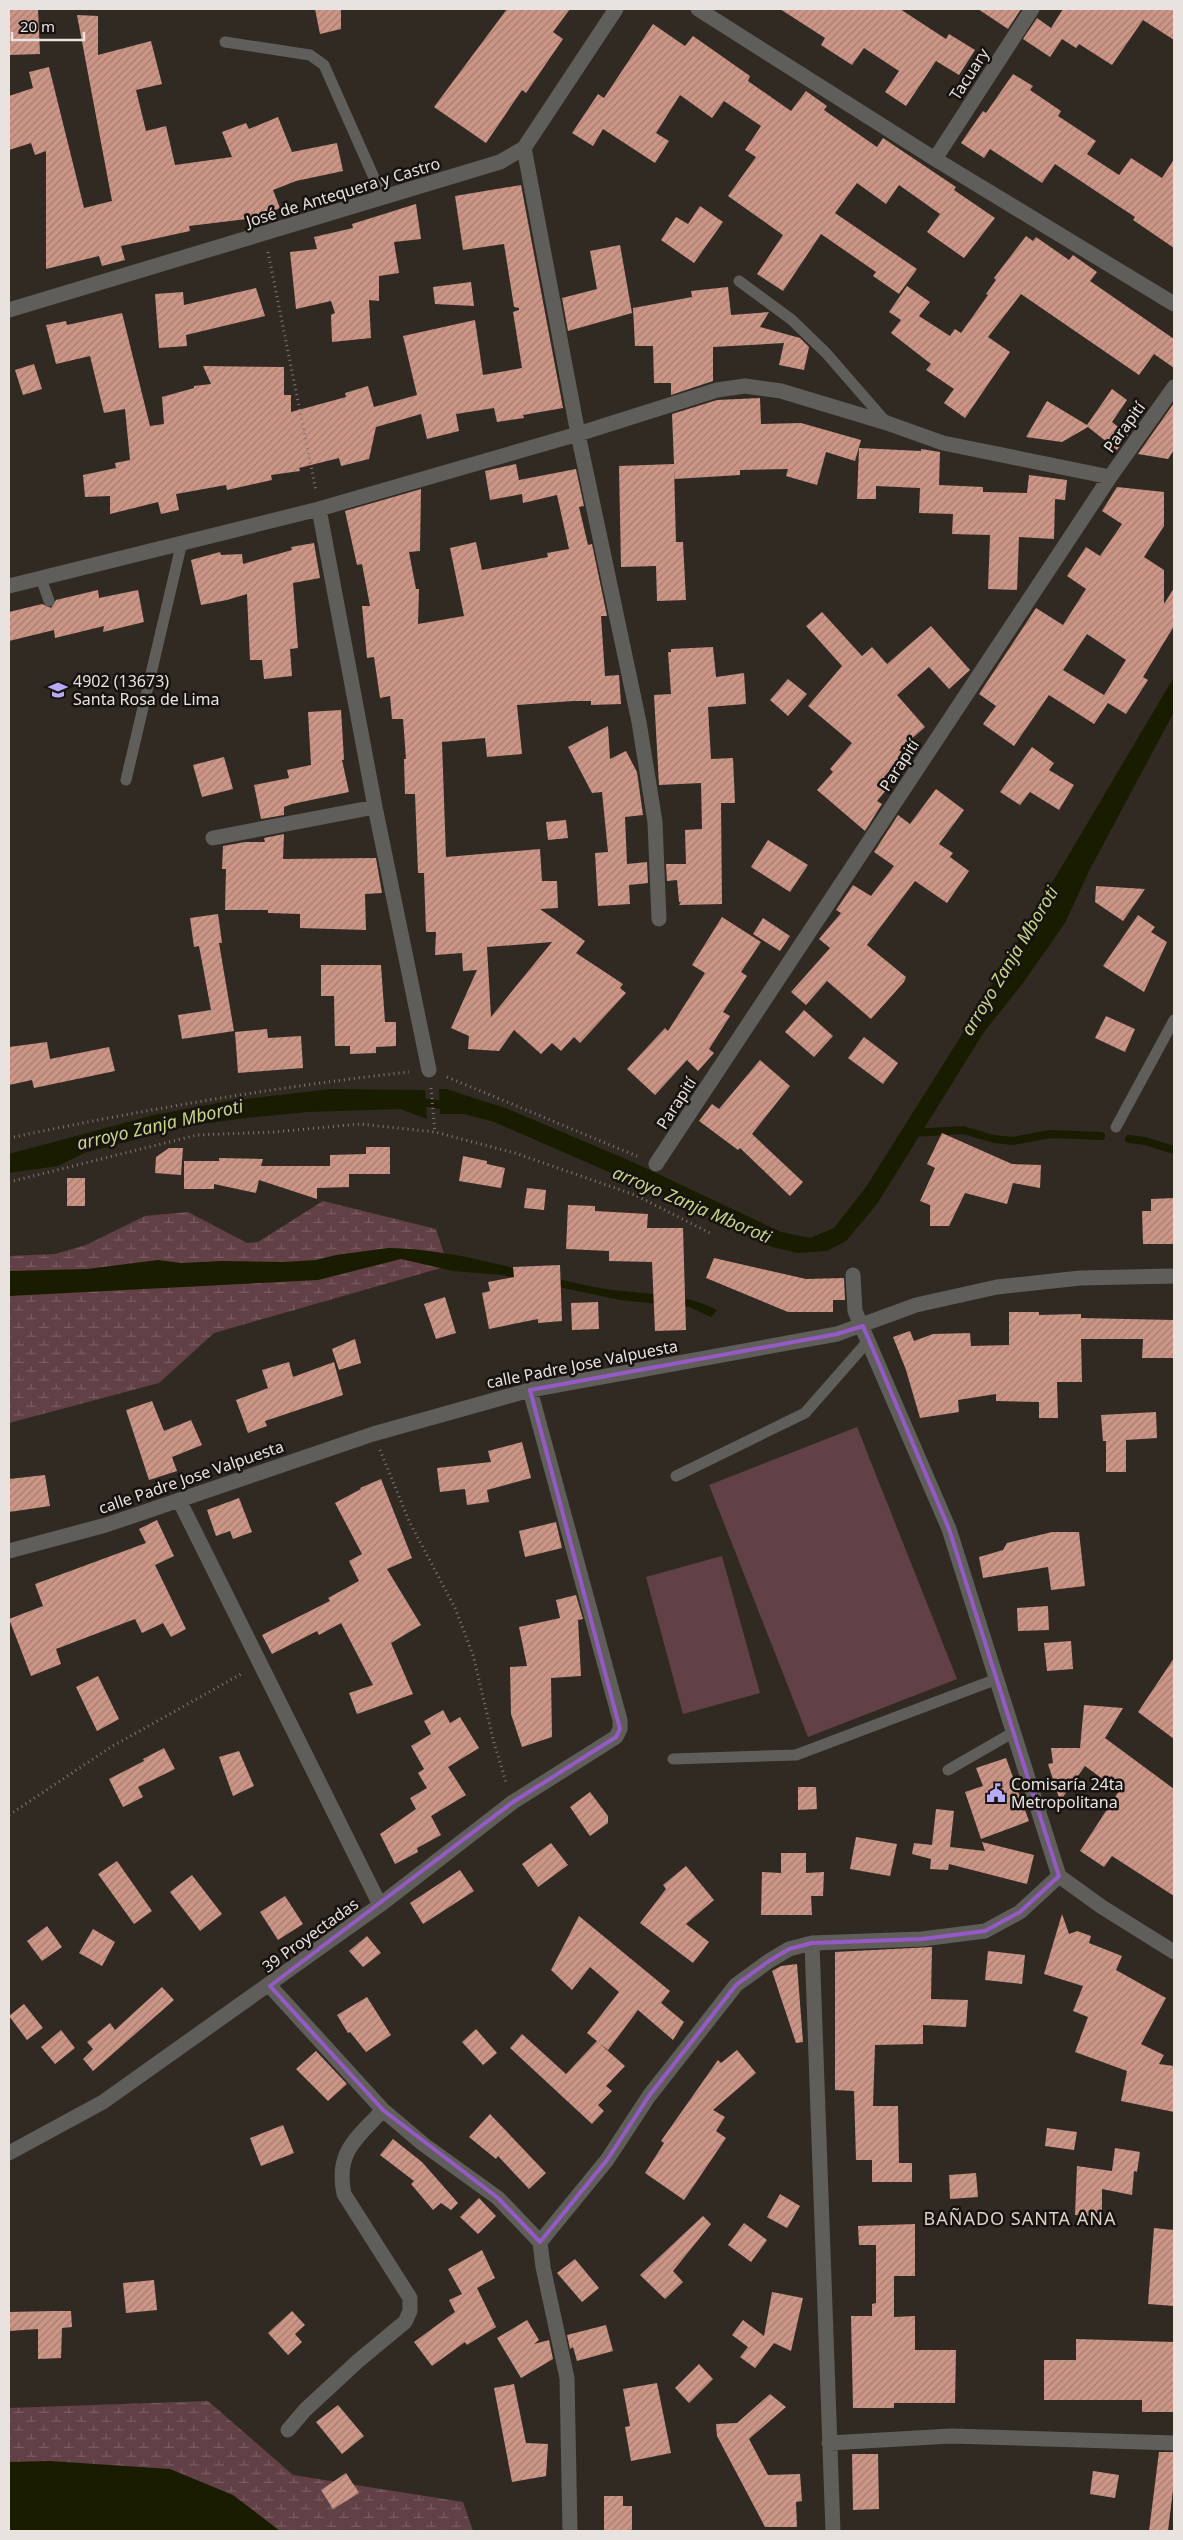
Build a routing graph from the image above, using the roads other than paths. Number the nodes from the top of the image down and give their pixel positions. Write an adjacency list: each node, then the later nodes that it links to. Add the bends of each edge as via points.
1 (616, 9): 5 (street, José de Antequera y Castro)
2 (698, 9): 6 (street)
3 (1032, 9): 6 (street, Tacuary)
4 (224, 42): 7 (lane, via 310,55 324,65)
5 (524, 148): 7 (street, José de Antequera y Castro, via 500,162); 13 (street)
6 (935, 159): 9 (street)
7 (383, 198): 10 (street, José de Antequera y Castro)
8 (739, 281): 12 (lane, via 792,320)
9 (1174, 304)
10 (9, 310)
11 (1174, 387): 14 (street, Parapití)
12 (888, 423): 13 (street, via 781,391 745,386 717,390); 14 (street, via 943,443)
13 (578, 434): 15 (street); 23 (street, via 640,730 655,822)
14 (1110, 477): 27 (street, Parapití)
15 (319, 509): 16 (street); 21 (street)
16 (182, 542): 17 (street); 20 (lane)
17 (41, 578): 18 (street); 19 (lane)
18 (9, 586)
19 (49, 601)
20 (126, 780)
21 (375, 807): 22 (street); 25 (street)
22 (213, 838)
23 (659, 919)
24 (1174, 1020): 26 (lane)
25 (429, 1070)
26 (1116, 1126)
27 (656, 1164)
28 (853, 1275): 30 (street, via 854,1311)
29 (1174, 1276): 30 (street, calle Padre Jose Valpuesta, via 1080,1278 997,1287 916,1305)
30 (863, 1326): 31 (street); 32 (street, calle Padre Jose Valpuesta, via 837,1334)
31 (869, 1340): 33 (lane, via 805,1413); 36 (street, via 949,1529)
32 (530, 1390): 34 (street, calle Padre Jose Valpuesta, via 373,1434); 41 (street, 39 Proyectadas, via 620,1729 616,1737 513,1802)
33 (676, 1476)
34 (179, 1500): 35 (street, calle Padre Jose Valpuesta, via 106,1525); 41 (street)
35 (9, 1551)
36 (997, 1679): 37 (street); 38 (lane, via 796,1755)
37 (1014, 1732): 39 (lane); 40 (street)
38 (673, 1759)
39 (948, 1770)
40 (1059, 1876): 42 (street, via 1020,1912 985,1931 922,1939); 43 (street)
41 (380, 1906): 44 (street, 39 Proyectadas)
42 (812, 1943): 47 (street, via 789,1949 736,1985 649,2096 607,2160); 49 (street)
43 (1174, 1952)
44 (270, 1986): 45 (street); 46 (street, 39 Proyectadas, via 103,2102)
45 (382, 2110): 47 (street, via 498,2198); 48 (street, via 346,2151 342,2185 344,2194 410,2298 410,2311 404,2322 305,2410)
46 (9, 2153)
47 (540, 2242): 51 (street, via 567,2378)
48 (288, 2430)
49 (829, 2443): 50 (street, via 951,2436); 52 (street)
50 (1174, 2443)
51 (570, 2531)
52 (833, 2531)

